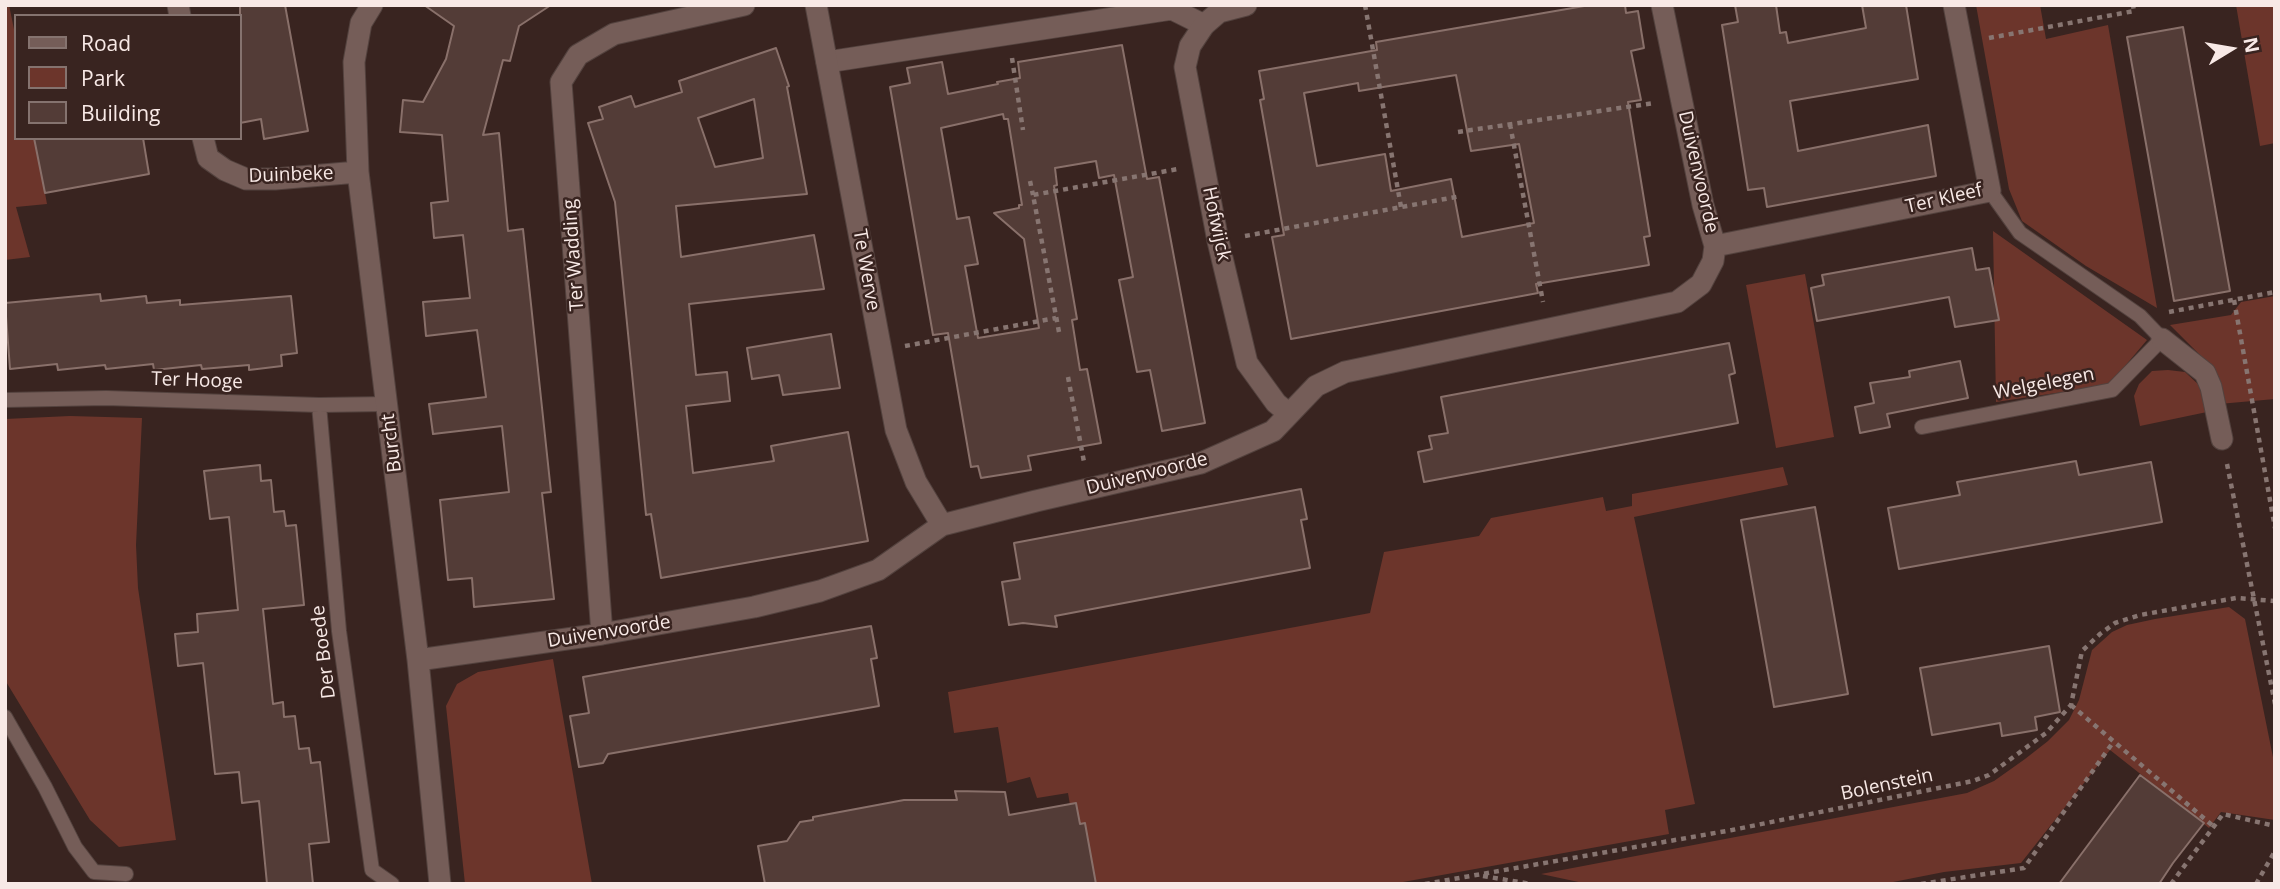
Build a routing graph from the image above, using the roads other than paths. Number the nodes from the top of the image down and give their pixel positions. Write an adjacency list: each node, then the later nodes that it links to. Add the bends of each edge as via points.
1 (372, 5): 10 (street, Burcht, via 361,23 354,62)
2 (744, 5): 21 (street, Ter Wadding, via 614,34 578,55 561,82)
3 (816, 5): 8 (street, Te Werve)
4 (1246, 5): 7 (street, via 1219,12)
5 (1662, 5): 12 (street, Duivenvoorde)
6 (1954, 5): 11 (street, Ter Kleef)
7 (1204, 25): 8 (street, via 1172,9); 17 (street, Hofwijck, via 1190,46 1185,67 1218,241 1247,363)
8 (827, 62): 20 (street, Te Werve, via 896,430 916,482)
9 (203, 140): 10 (street, Duinbeke, via 208,158 246,179)
10 (358, 172): 15 (street, Burcht)
11 (1990, 191): 12 (street, Ter Kleef); 13 (lane, via 2020,233 2140,316)
12 (1715, 246): 17 (street, Duivenvoorde, via 1701,284 1677,302 1345,372 1316,386)
13 (2162, 339): 18 (lane, Welgelegen, via 2112,390); 19 (street, via 2205,373)
14 (5, 400): 16 (lane, Ter Hooge, via 106,398)
15 (387, 404): 16 (lane, Ter Hooge); 22 (street, Burcht)
16 (319, 405): 25 (lane, Der Boede, via 339,631 372,870)
17 (1288, 413): 20 (street, Duivenvoorde, via 1273,431 1201,463)
18 (1922, 427)
19 (2222, 439)
20 (942, 525): 21 (street, Duivenvoorde, via 878,570 820,591)
21 (602, 635): 22 (street, Duivenvoorde)
22 (418, 660): 26 (street, Burcht)
23 (5, 718): 24 (lane, via 75,847 94,872)
24 (126, 874)
25 (392, 884)
26 (440, 884)

